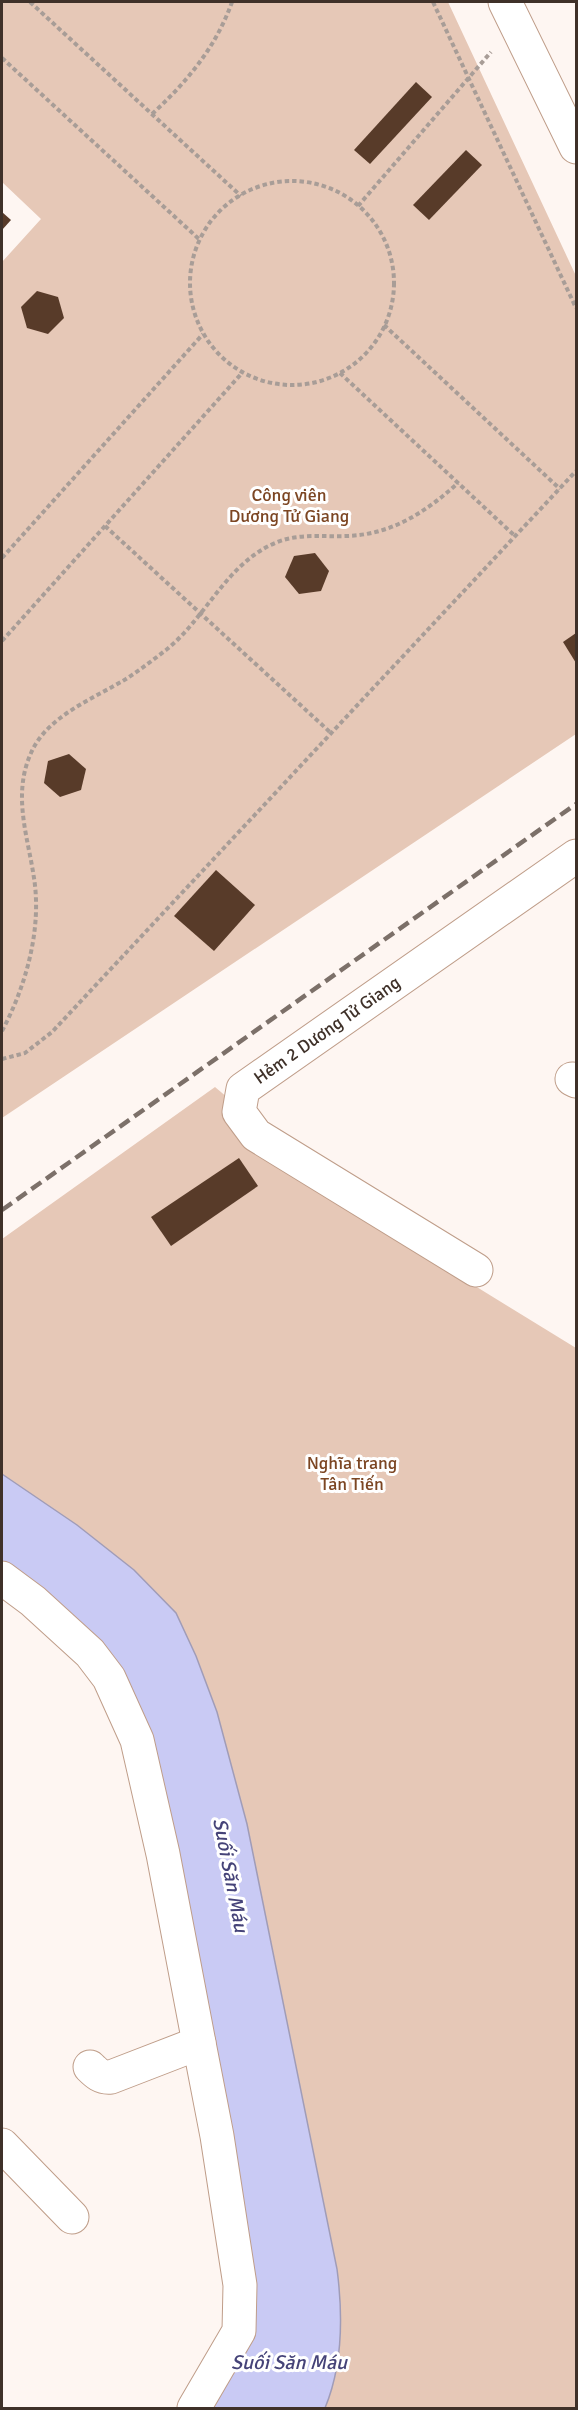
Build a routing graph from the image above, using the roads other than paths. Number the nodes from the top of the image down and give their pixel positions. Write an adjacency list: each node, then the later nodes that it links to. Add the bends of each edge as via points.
1 (505, 2): 2 (street)
2 (576, 147)
3 (576, 856): 4 (street, Hẻm 2 Dương Tử Giang, via 243,1089 239,1112 256,1135)
4 (476, 1270)
5 (2, 1578): 6 (street, via 90,1653 109,1678 126,1714 137,1740 163,1854)
6 (199, 2043): 7 (street, via 111,2077 97,2074); 10 (street, via 240,2285 239,2331)
7 (90, 2067)
8 (2, 2145): 9 (street)
9 (72, 2217)
10 (194, 2409)

